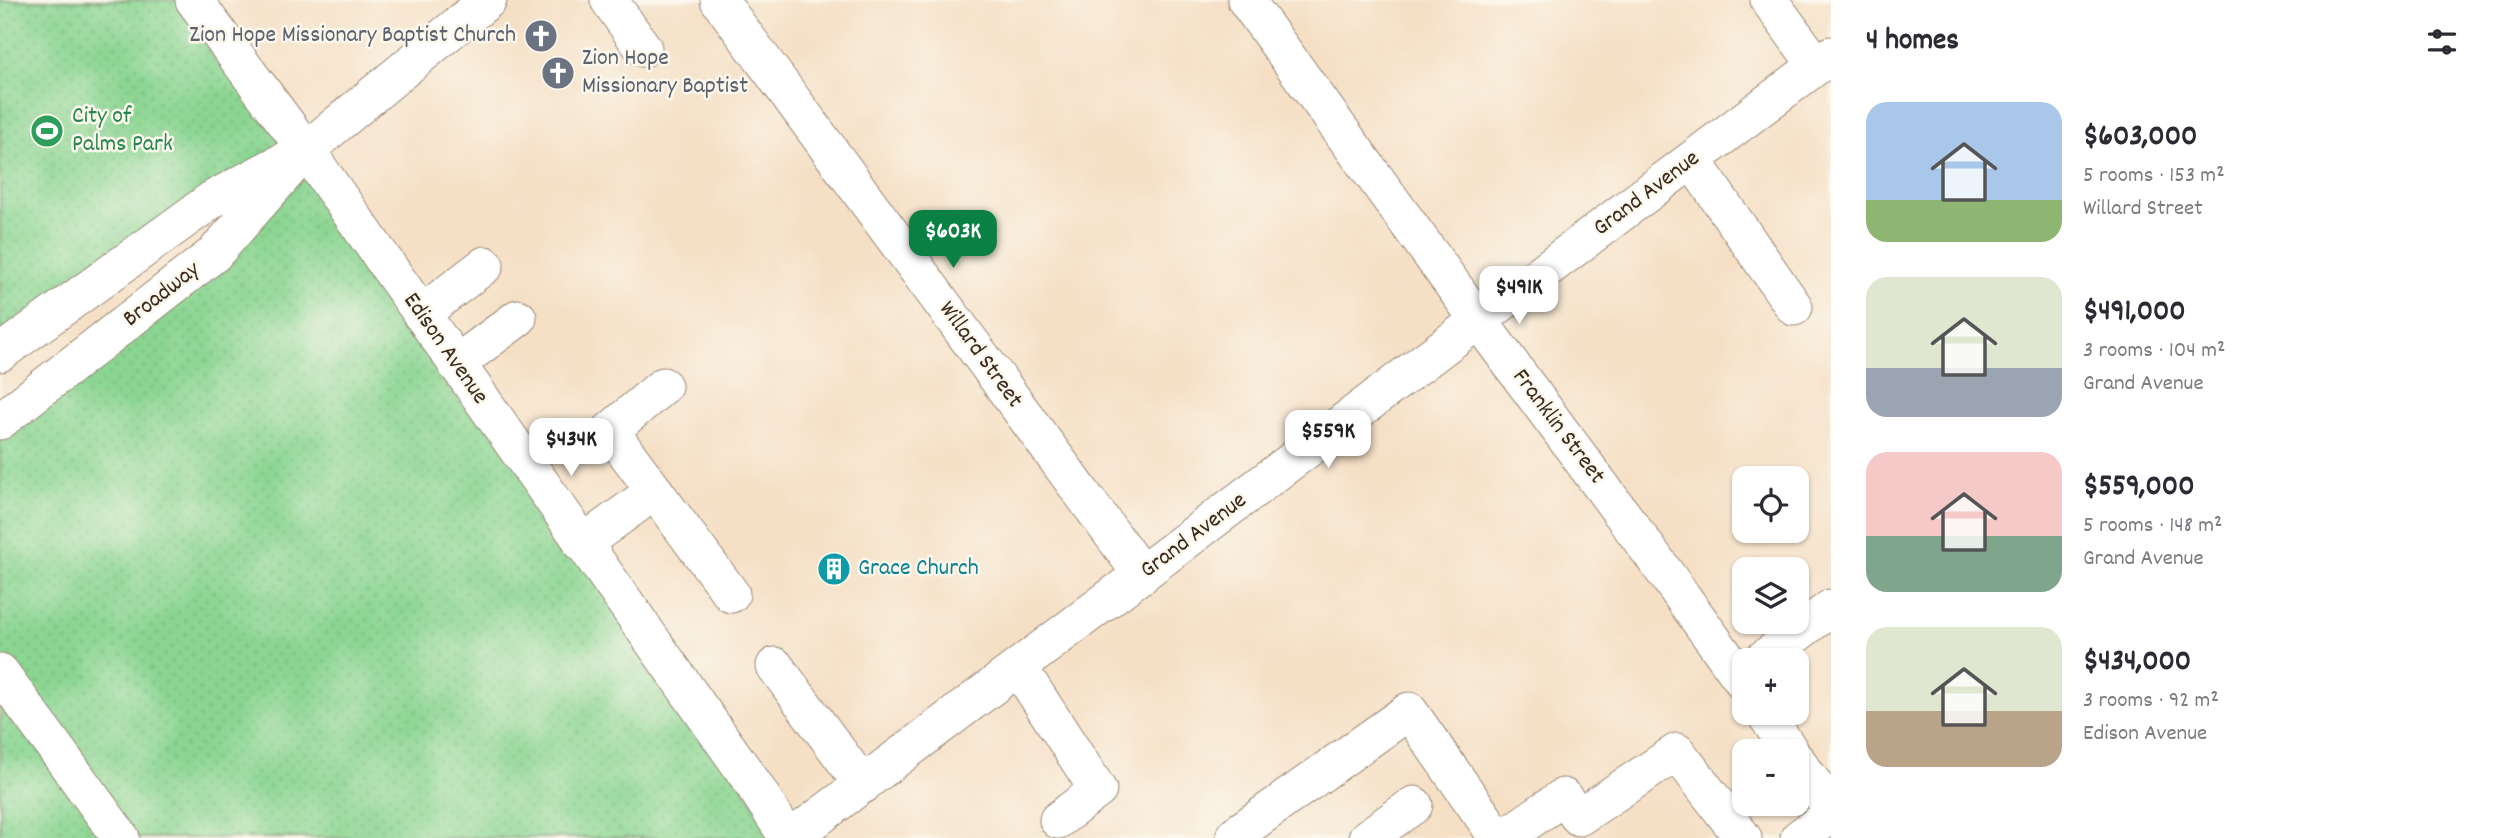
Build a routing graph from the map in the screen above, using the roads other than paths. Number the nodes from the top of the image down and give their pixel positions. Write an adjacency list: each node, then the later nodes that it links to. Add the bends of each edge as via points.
1 (194, 0): 9 (street, Edison Avenue)
2 (488, 0): 9 (street, Broadway)
3 (609, 0): 7 (street)
4 (719, 0): 22 (street, Willard Street)
5 (1246, 0): 15 (street, Franklin Street)
6 (1769, 0): 8 (street)
7 (643, 48)
8 (1824, 61): 10 (street, Grand Avenue)
9 (306, 150): 13 (street, Edison Avenue); 16 (street, Broadway, via 213,199); 19 (street, Broadway, via 214,254)
10 (1692, 160): 12 (street); 15 (street, Grand Avenue)
11 (485, 265): 13 (street)
12 (1794, 307)
13 (421, 313): 17 (street, Edison Avenue)
14 (518, 318): 17 (street)
15 (1479, 321): 22 (street, Grand Avenue); 26 (street, Franklin Street)
16 (0, 354)
17 (456, 364): 21 (street, Edison Avenue)
18 (663, 386): 20 (street, via 610,431)
19 (0, 421)
20 (654, 491): 21 (street); 23 (street)
21 (582, 544): 37 (street, Edison Avenue)
22 (1142, 575): 28 (street, Grand Avenue)
23 (731, 594)
24 (1831, 608): 25 (street)
25 (1780, 648)
26 (1732, 653)
27 (775, 666): 31 (street)
28 (1019, 668): 31 (street, Grand Avenue); 35 (street, via 1098,790)
29 (0, 672): 36 (street)
30 (1809, 778): 33 (street)
31 (863, 785): 37 (street, Grand Avenue)
32 (1414, 805): 39 (street)
33 (1831, 808)
34 (1831, 815): 43 (street)
35 (1058, 820)
36 (121, 838)
37 (790, 838)
38 (1237, 838): 40 (street, via 1235,835 1409,712)
39 (1367, 838)
40 (1497, 838)
41 (1504, 838): 42 (street, via 1563,797 1579,817 1677,752)
42 (1744, 838)
43 (1799, 838)

